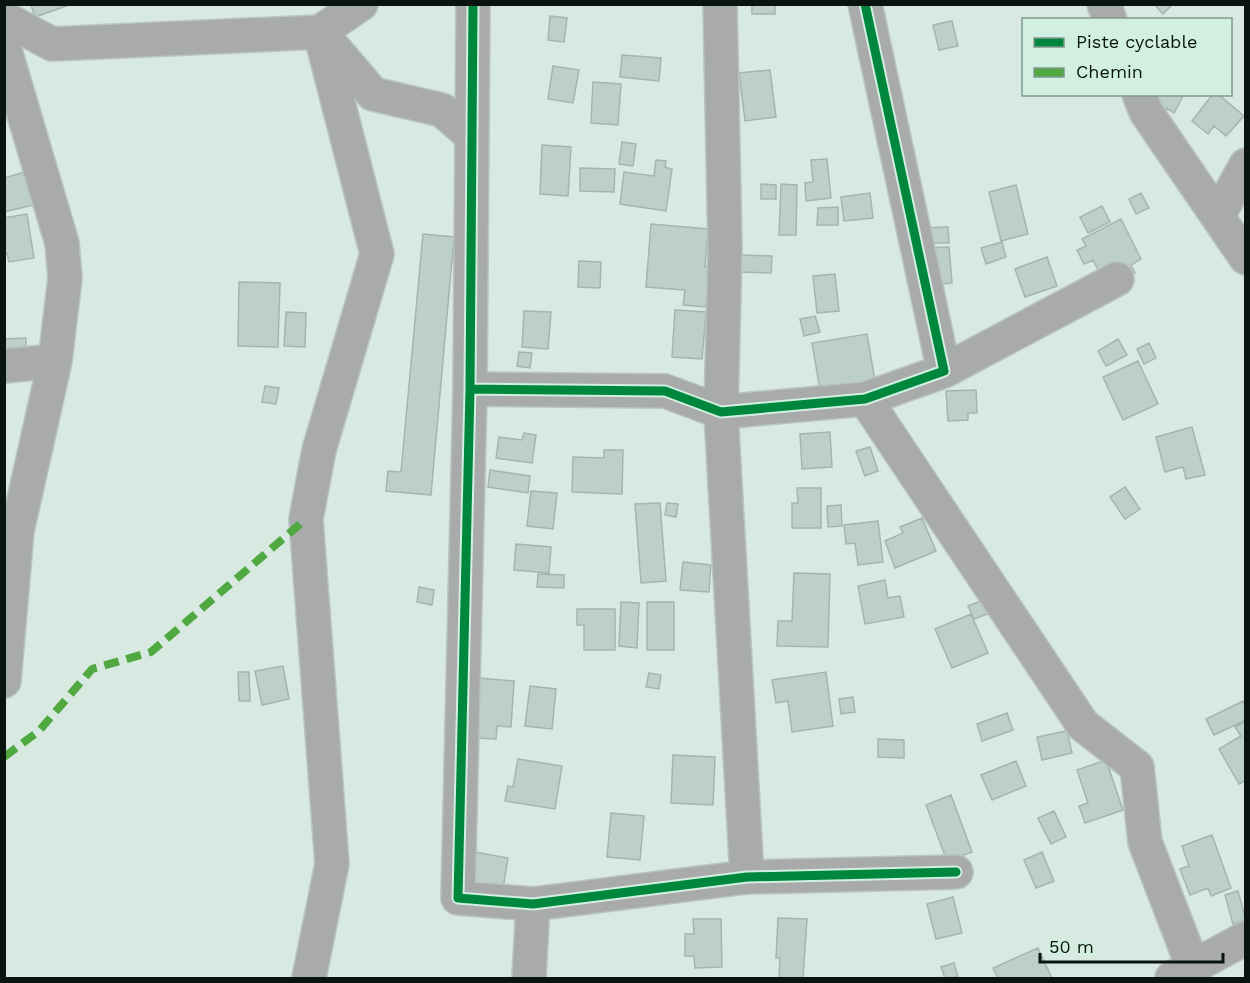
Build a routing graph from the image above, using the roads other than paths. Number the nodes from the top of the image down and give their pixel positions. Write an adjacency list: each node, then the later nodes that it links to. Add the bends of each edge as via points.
1 (361, 4): 6 (street)
2 (473, 4): 9 (street)
3 (720, 4): 19 (street, via 725,249)
4 (865, 4): 16 (street)
5 (4, 18): 6 (street, via 52,44)
6 (320, 32): 9 (street, via 374,94 442,110); 26 (street, via 378,254 319,450 306,519 332,864)
7 (4, 47): 14 (street, via 62,243 65,278)
8 (1140, 96): 11 (street, via 1146,112)
9 (471, 135): 17 (street)
10 (1245, 165): 11 (street)
11 (1218, 216): 12 (street)
12 (1245, 258)
13 (1118, 279): 16 (street)
14 (55, 362): 15 (street); 20 (street, via 17,531)
15 (4, 366)
16 (945, 371): 18 (street)
17 (470, 388): 19 (street, via 665,391); 23 (street, via 458,898)
18 (865, 399): 19 (street); 25 (street, via 1083,725 1137,767 1145,842)
19 (721, 412): 22 (street)
20 (4, 681)
21 (956, 872): 22 (street)
22 (747, 877): 23 (street)
23 (533, 904): 27 (street)
24 (1245, 938): 25 (street)
25 (1182, 973)
26 (309, 978)
27 (529, 978)

